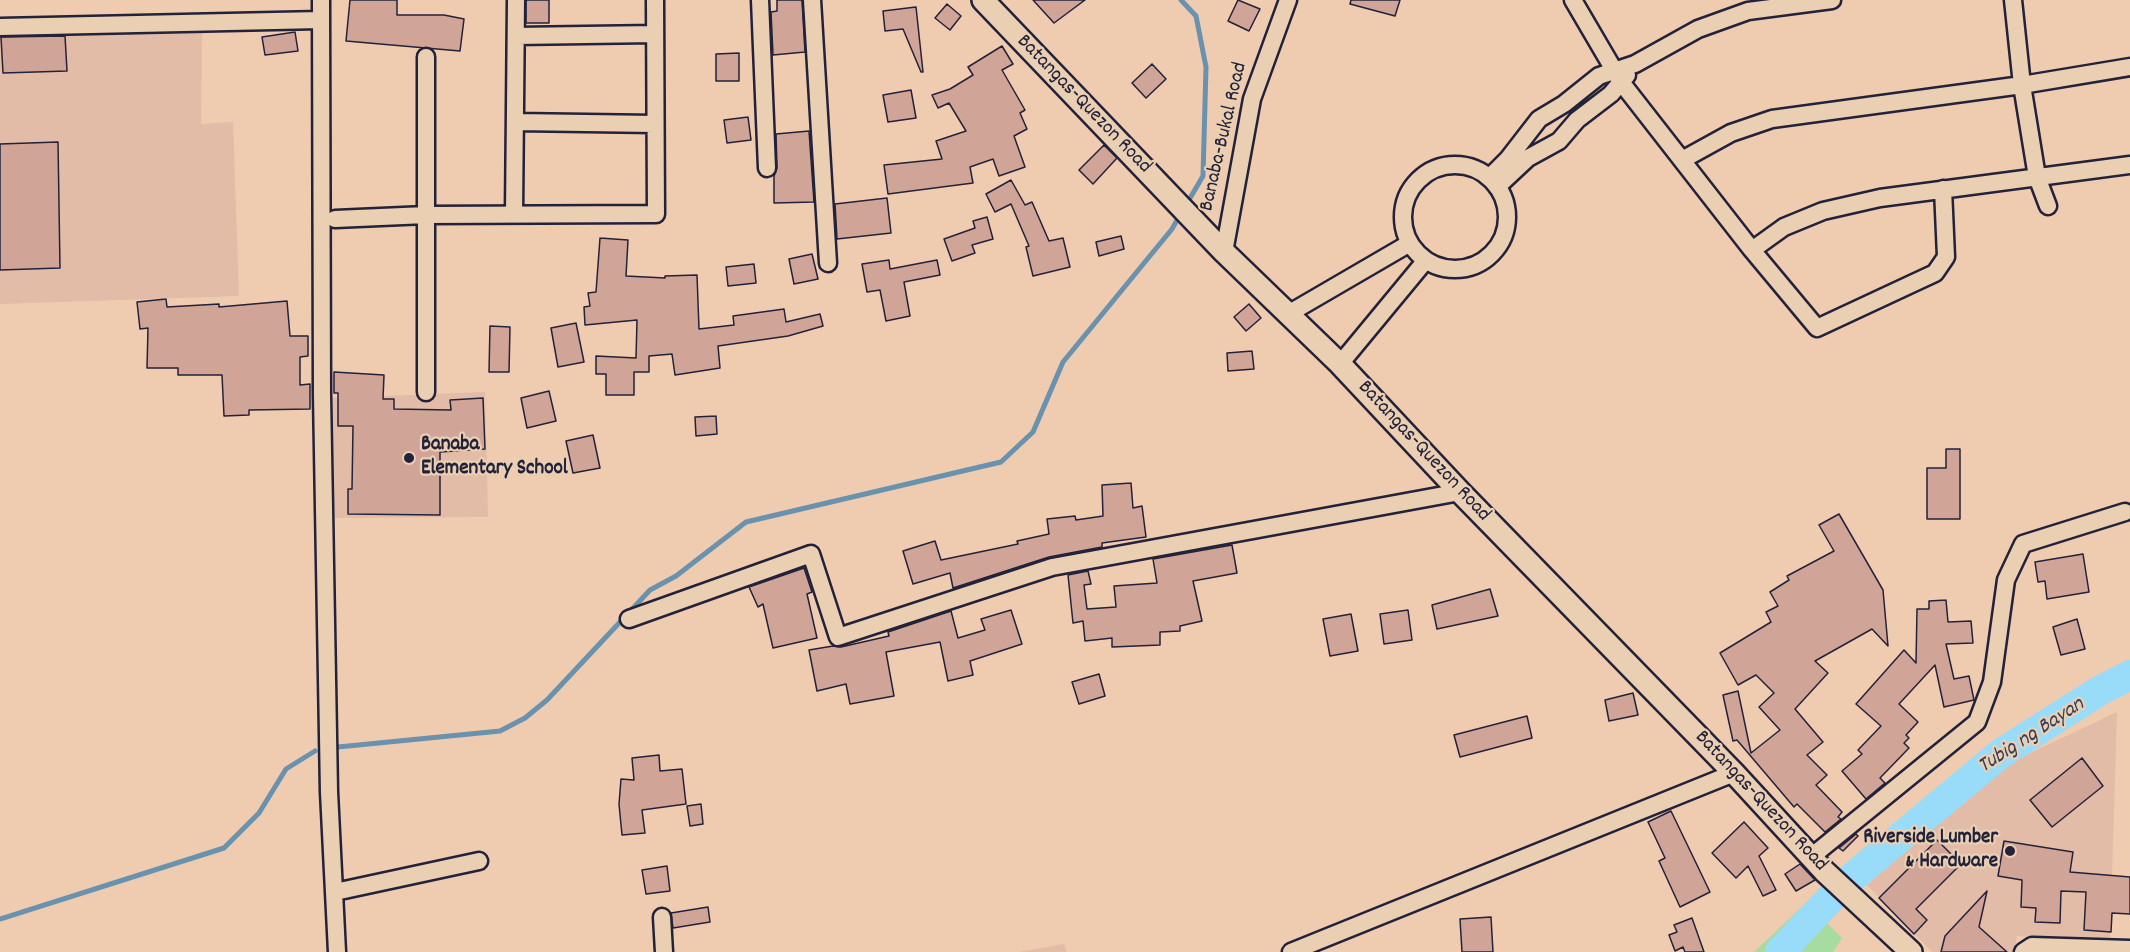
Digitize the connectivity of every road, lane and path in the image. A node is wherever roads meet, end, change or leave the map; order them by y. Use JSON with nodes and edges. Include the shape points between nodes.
{"nodes":[{"id":1,"x":321,"y":0,"type":"edge"},
{"id":2,"x":516,"y":0,"type":"edge"},
{"id":3,"x":655,"y":0,"type":"edge"},
{"id":4,"x":760,"y":0,"type":"edge"},
{"id":5,"x":812,"y":0,"type":"edge"},
{"id":6,"x":983,"y":0,"type":"edge"},
{"id":7,"x":1288,"y":0,"type":"edge"},
{"id":8,"x":1573,"y":0,"type":"edge"},
{"id":9,"x":1832,"y":0,"type":"edge"},
{"id":10,"x":2013,"y":0,"type":"edge"},
{"id":11,"x":1746,"y":5,"type":"edge"},
{"id":12,"x":320,"y":20,"type":"junction"},
{"id":13,"x":0,"y":27,"type":"edge"},
{"id":14,"x":655,"y":34,"type":"junction"},
{"id":15,"x":516,"y":36,"type":"junction"},
{"id":16,"x":426,"y":57,"type":"dead end"},
{"id":17,"x":2130,"y":67,"type":"edge"},
{"id":18,"x":1617,"y":77,"type":"junction"},
{"id":19,"x":2022,"y":86,"type":"junction"},
{"id":20,"x":1564,"y":104,"type":"junction"},
{"id":21,"x":1577,"y":120,"type":"junction"},
{"id":22,"x":516,"y":122,"type":"junction"},
{"id":23,"x":655,"y":124,"type":"junction"},
{"id":24,"x":1682,"y":160,"type":"junction"},
{"id":25,"x":2130,"y":165,"type":"edge"},
{"id":26,"x":766,"y":168,"type":"dead end"},
{"id":27,"x":2037,"y":177,"type":"junction"},
{"id":28,"x":1493,"y":182,"type":"junction"},
{"id":29,"x":1943,"y":189,"type":"junction"},
{"id":30,"x":2048,"y":206,"type":"dead end"},
{"id":31,"x":514,"y":214,"type":"junction"},
{"id":32,"x":426,"y":215,"type":"junction"},
{"id":33,"x":335,"y":219,"type":"dead end"},
{"id":34,"x":1410,"y":243,"type":"junction"},
{"id":35,"x":1752,"y":250,"type":"junction"},
{"id":36,"x":1224,"y":252,"type":"junction"},
{"id":37,"x":1426,"y":260,"type":"junction"},
{"id":38,"x":828,"y":263,"type":"dead end"},
{"id":39,"x":1288,"y":314,"type":"junction"},
{"id":40,"x":1340,"y":364,"type":"junction"},
{"id":41,"x":426,"y":392,"type":"dead end"},
{"id":42,"x":1460,"y":492,"type":"junction"},
{"id":43,"x":2125,"y":512,"type":"dead end"},
{"id":44,"x":629,"y":619,"type":"dead end"},
{"id":45,"x":1734,"y":773,"type":"junction"},
{"id":46,"x":479,"y":861,"type":"dead end"},
{"id":47,"x":1818,"y":864,"type":"junction"},
{"id":48,"x":334,"y":892,"type":"junction"},
{"id":49,"x":662,"y":917,"type":"dead end"},
{"id":50,"x":1876,"y":922,"type":"junction"},
{"id":51,"x":2130,"y":949,"type":"edge"},
{"id":52,"x":338,"y":952,"type":"edge"},
{"id":53,"x":664,"y":952,"type":"edge"},
{"id":54,"x":1291,"y":952,"type":"edge"},
{"id":55,"x":1898,"y":952,"type":"edge"},
{"id":56,"x":1911,"y":952,"type":"edge"},
{"id":57,"x":2022,"y":952,"type":"edge"}],
"edges":[{"from":1,"to":12,"type":"street"},
{"from":2,"to":15,"type":"street"},
{"from":3,"to":14,"type":"street"},
{"from":4,"to":26,"type":"street"},
{"from":5,"to":38,"type":"street"},
{"from":6,"to":36,"type":"main road","name":"Batangas-Quezon Road"},
{"from":7,"to":36,"type":"street","name":"Banaba-Bukal Road","via":[[1252,99]]},
{"from":8,"to":18,"type":"street"},
{"from":9,"to":11,"type":"street"},
{"from":10,"to":19,"type":"street"},
{"from":11,"to":18,"type":"street"},
{"from":12,"to":13,"type":"street"},
{"from":12,"to":48,"type":"street","via":[[322,407]]},
{"from":14,"to":15,"type":"street"},
{"from":14,"to":23,"type":"street"},
{"from":15,"to":22,"type":"street"},
{"from":16,"to":32,"type":"street"},
{"from":17,"to":19,"type":"street"},
{"from":18,"to":20,"type":"street","via":[[1592,80]]},
{"from":18,"to":21,"type":"street","via":[[1611,94]]},
{"from":18,"to":24,"type":"street"},
{"from":19,"to":24,"type":"street","via":[[1772,119],[1731,133]]},
{"from":19,"to":27,"type":"street"},
{"from":20,"to":21,"type":"street"},
{"from":20,"to":28,"type":"street","via":[[1539,119]]},
{"from":21,"to":28,"type":"street","via":[[1552,147]]},
{"from":22,"to":23,"type":"street"},
{"from":22,"to":31,"type":"street"},
{"from":23,"to":31,"type":"street","via":[[656,214]]},
{"from":24,"to":35,"type":"street"},
{"from":25,"to":27,"type":"street"},
{"from":27,"to":29,"type":"street"},
{"from":27,"to":30,"type":"street"},
{"from":28,"to":34,"type":"street","via":[[1466,166],[1436,168],[1423,176],[1406,200],[1405,230]]},
{"from":28,"to":37,"type":"street","via":[[1506,210],[1506,227],[1489,256],[1458,269]]},
{"from":29,"to":35,"type":"street","via":[[1823,211],[1784,227]]},
{"from":29,"to":35,"type":"street","via":[[1946,257],[1935,273],[1817,328]]},
{"from":31,"to":32,"type":"street"},
{"from":32,"to":33,"type":"street"},
{"from":32,"to":41,"type":"street"},
{"from":34,"to":37,"type":"street"},
{"from":34,"to":39,"type":"street"},
{"from":36,"to":39,"type":"main road","name":"Batangas-Quezon Road"},
{"from":37,"to":40,"type":"street"},
{"from":39,"to":40,"type":"main road","name":"Batangas-Quezon Road"},
{"from":40,"to":42,"type":"main road","name":"Batangas-Quezon Road"},
{"from":42,"to":44,"type":"street","via":[[1052,567],[838,637],[811,554]]},
{"from":42,"to":45,"type":"main road","name":"Batangas-Quezon Road"},
{"from":43,"to":47,"type":"street","via":[[2023,544],[2006,579],[1992,682],[1977,722]]},
{"from":45,"to":47,"type":"main road","name":"Batangas-Quezon Road"},
{"from":45,"to":54,"type":"street"},
{"from":46,"to":48,"type":"street"},
{"from":47,"to":50,"type":"main road","name":"Batangas-Quezon Road"},
{"from":48,"to":52,"type":"street"},
{"from":49,"to":53,"type":"street"},
{"from":50,"to":55,"type":"main road"},
{"from":50,"to":56,"type":"main road"},
{"from":51,"to":57,"type":"street","via":[[2032,946]]}]}
